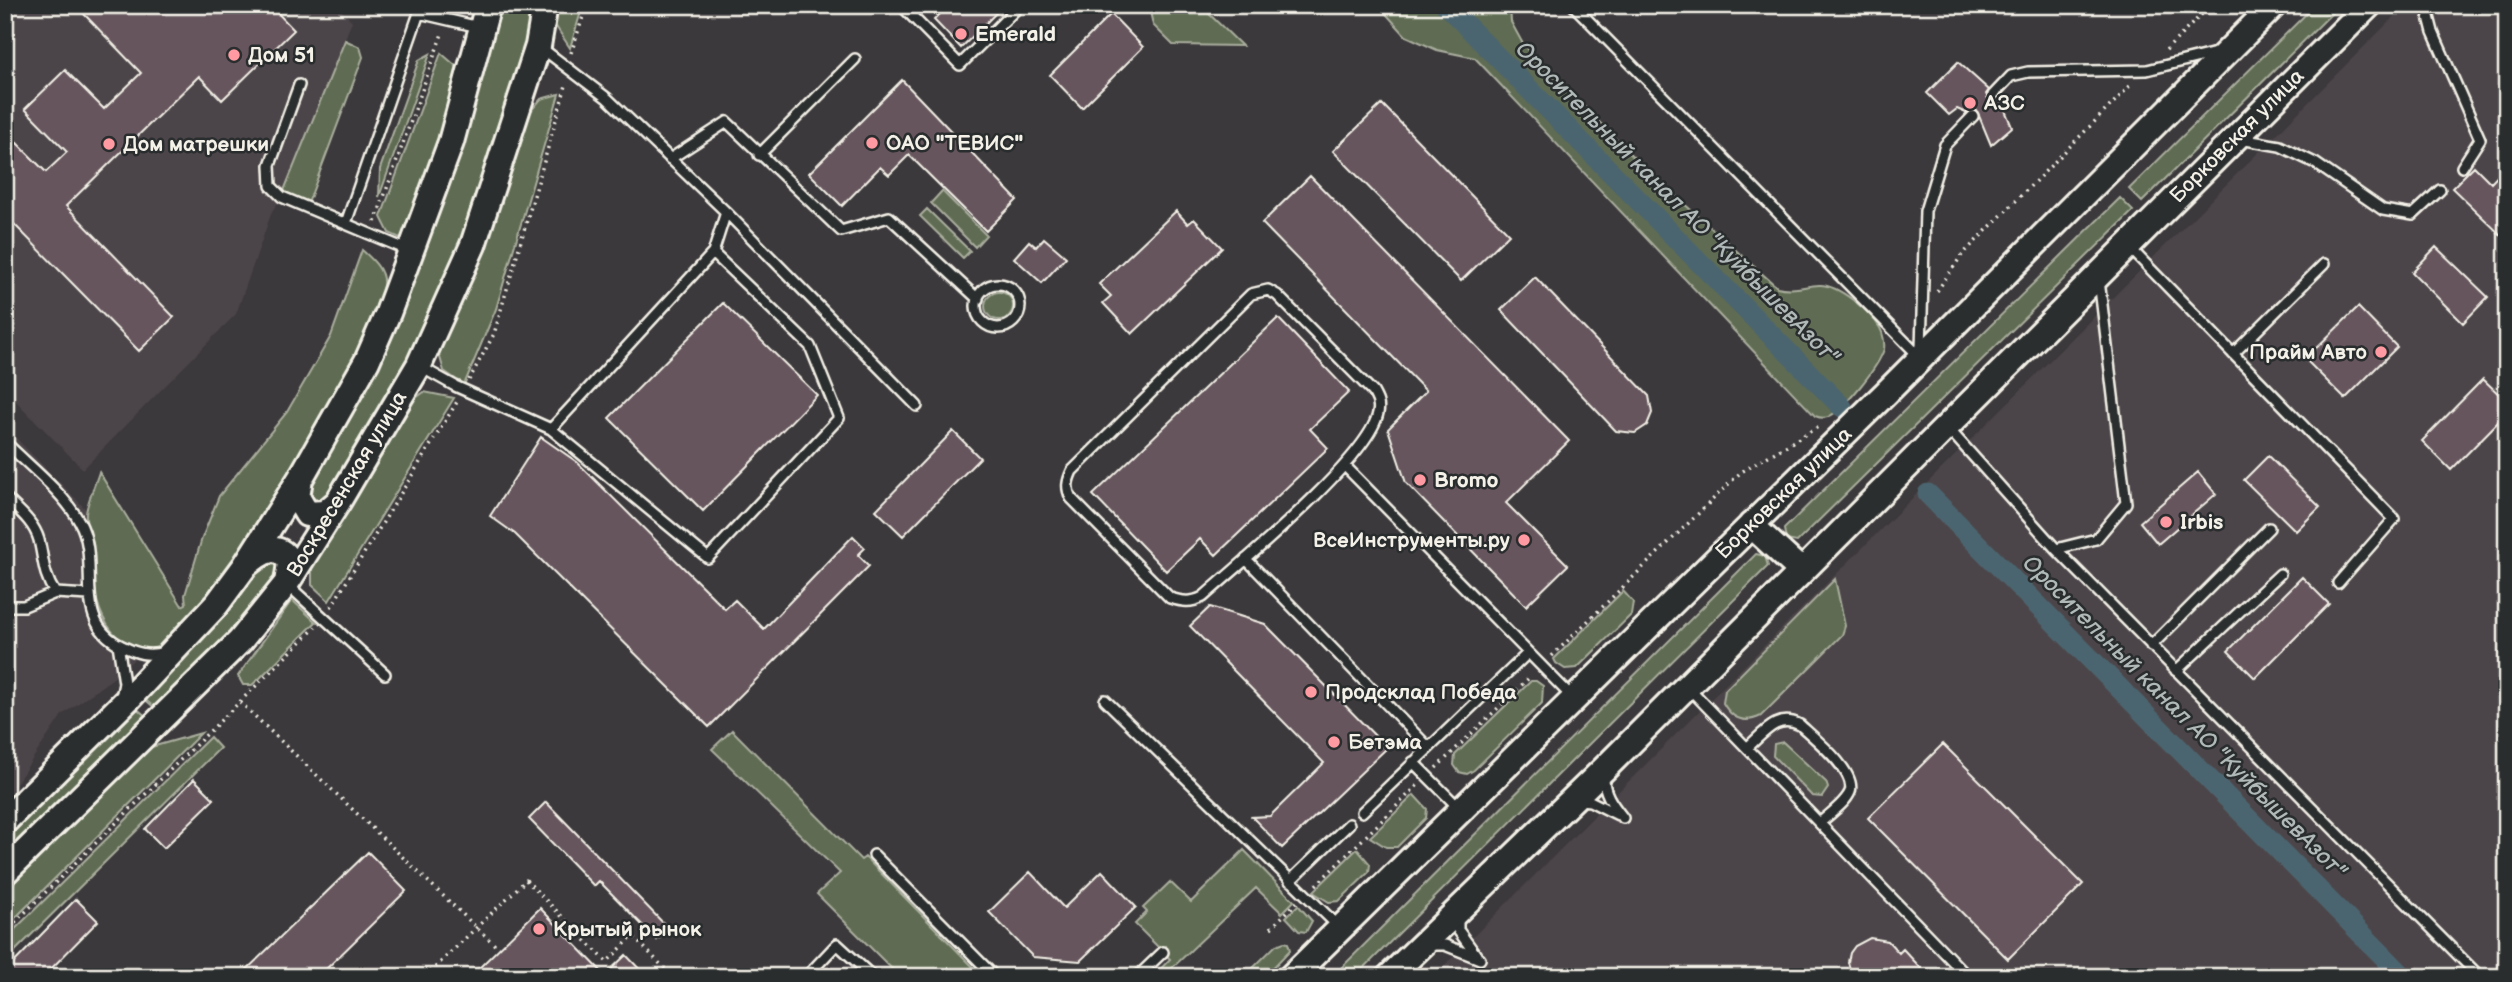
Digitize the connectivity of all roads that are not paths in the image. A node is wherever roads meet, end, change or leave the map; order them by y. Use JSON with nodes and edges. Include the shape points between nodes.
{"nodes":[{"id":1,"x":545,"y":5,"type":"edge"},
{"id":2,"x":901,"y":5,"type":"edge"},
{"id":3,"x":1020,"y":5,"type":"edge"},
{"id":4,"x":2369,"y":5,"type":"edge"},
{"id":5,"x":2426,"y":5,"type":"edge"},
{"id":6,"x":1576,"y":6,"type":"edge"},
{"id":7,"x":2266,"y":8,"type":"edge"},
{"id":8,"x":419,"y":9,"type":"edge"},
{"id":9,"x":486,"y":16,"type":"edge"},
{"id":10,"x":538,"y":46,"type":"junction"},
{"id":11,"x":2229,"y":50,"type":"junction"},
{"id":12,"x":855,"y":59,"type":"dead end"},
{"id":13,"x":299,"y":85,"type":"dead end"},
{"id":14,"x":1993,"y":95,"type":"dead end"},
{"id":15,"x":1973,"y":116,"type":"dead end"},
{"id":16,"x":2235,"y":138,"type":"junction"},
{"id":17,"x":759,"y":155,"type":"junction"},
{"id":18,"x":670,"y":159,"type":"junction"},
{"id":19,"x":2462,"y":167,"type":"dead end"},
{"id":20,"x":2440,"y":190,"type":"dead end"},
{"id":21,"x":726,"y":212,"type":"junction"},
{"id":22,"x":346,"y":223,"type":"junction"},
{"id":23,"x":2127,"y":246,"type":"junction"},
{"id":24,"x":412,"y":252,"type":"junction"},
{"id":25,"x":713,"y":253,"type":"junction"},
{"id":26,"x":2324,"y":264,"type":"dead end"},
{"id":27,"x":2099,"y":275,"type":"junction"},
{"id":28,"x":978,"y":299,"type":"junction"},
{"id":29,"x":2233,"y":354,"type":"junction"},
{"id":30,"x":1921,"y":358,"type":"junction"},
{"id":31,"x":419,"y":365,"type":"junction"},
{"id":32,"x":917,"y":406,"type":"dead end"},
{"id":33,"x":1946,"y":426,"type":"junction"},
{"id":34,"x":551,"y":429,"type":"junction"},
{"id":35,"x":5,"y":442,"type":"edge"},
{"id":36,"x":1345,"y":466,"type":"junction"},
{"id":37,"x":300,"y":479,"type":"junction"},
{"id":38,"x":5,"y":497,"type":"edge"},
{"id":39,"x":338,"y":502,"type":"junction"},
{"id":40,"x":1751,"y":525,"type":"junction"},
{"id":41,"x":2269,"y":528,"type":"dead end"},
{"id":42,"x":2056,"y":549,"type":"junction"},
{"id":43,"x":1246,"y":559,"type":"junction"},
{"id":44,"x":245,"y":566,"type":"junction"},
{"id":45,"x":1801,"y":571,"type":"junction"},
{"id":46,"x":2280,"y":574,"type":"dead end"},
{"id":47,"x":2337,"y":583,"type":"dead end"},
{"id":48,"x":286,"y":584,"type":"junction"},
{"id":49,"x":55,"y":593,"type":"junction"},
{"id":50,"x":89,"y":595,"type":"junction"},
{"id":51,"x":5,"y":606,"type":"edge"},
{"id":52,"x":181,"y":644,"type":"junction"},
{"id":53,"x":118,"y":645,"type":"junction"},
{"id":54,"x":2151,"y":646,"type":"junction"},
{"id":55,"x":1528,"y":653,"type":"junction"},
{"id":56,"x":2176,"y":671,"type":"junction"},
{"id":57,"x":385,"y":674,"type":"dead end"},
{"id":58,"x":1687,"y":686,"type":"junction"},
{"id":59,"x":1573,"y":698,"type":"junction"},
{"id":60,"x":1105,"y":700,"type":"dead end"},
{"id":61,"x":120,"y":707,"type":"junction"},
{"id":62,"x":1429,"y":748,"type":"junction"},
{"id":63,"x":1747,"y":748,"type":"junction"},
{"id":64,"x":1413,"y":762,"type":"junction"},
{"id":65,"x":1604,"y":769,"type":"junction"},
{"id":66,"x":1573,"y":799,"type":"junction"},
{"id":67,"x":1460,"y":810,"type":"junction"},
{"id":68,"x":1362,"y":812,"type":"dead end"},
{"id":69,"x":5,"y":821,"type":"edge"},
{"id":70,"x":1819,"y":823,"type":"junction"},
{"id":71,"x":1349,"y":824,"type":"dead end"},
{"id":72,"x":874,"y":855,"type":"dead end"},
{"id":73,"x":5,"y":873,"type":"edge"},
{"id":74,"x":1290,"y":881,"type":"junction"},
{"id":75,"x":1462,"y":904,"type":"junction"},
{"id":76,"x":1340,"y":928,"type":"junction"},
{"id":77,"x":1415,"y":951,"type":"junction"},
{"id":78,"x":1163,"y":952,"type":"dead end"},
{"id":79,"x":806,"y":977,"type":"edge"},
{"id":80,"x":873,"y":977,"type":"edge"},
{"id":81,"x":995,"y":977,"type":"edge"},
{"id":82,"x":1137,"y":977,"type":"edge"},
{"id":83,"x":1291,"y":977,"type":"edge"},
{"id":84,"x":1389,"y":977,"type":"edge"},
{"id":85,"x":1968,"y":977,"type":"edge"},
{"id":86,"x":2480,"y":977,"type":"edge"}],
"edges":[{"from":1,"to":10,"type":"main road","name":"Воскресенская улица"},
{"from":2,"to":3,"type":"lane","via":[[960,65]]},
{"from":4,"to":16,"type":"main road","name":"Борковская улица"},
{"from":5,"to":19,"type":"lane","via":[[2433,33],[2480,139]]},
{"from":6,"to":30,"type":"lane"},
{"from":7,"to":11,"type":"main road","name":"Борковская улица"},
{"from":8,"to":9,"type":"lane","via":[[446,19]]},
{"from":8,"to":22,"type":"lane"},
{"from":9,"to":24,"type":"main road","name":"Воскресенская улица","via":[[451,142]]},
{"from":10,"to":18,"type":"lane","via":[[569,67]]},
{"from":10,"to":31,"type":"main road","name":"Воскресенская улица","via":[[473,245]]},
{"from":11,"to":14,"type":"lane","via":[[2147,70],[2028,72],[2011,76]]},
{"from":11,"to":30,"type":"main road","name":"Борковская улица"},
{"from":12,"to":17,"type":"lane"},
{"from":13,"to":22,"type":"lane","via":[[270,165],[271,186],[282,197]]},
{"from":15,"to":30,"type":"lane","via":[[1945,145],[1925,211]]},
{"from":16,"to":20,"type":"lane","via":[[2280,146],[2315,163],[2383,210],[2413,215]]},
{"from":16,"to":23,"type":"main road","name":"Борковская улица"},
{"from":17,"to":18,"type":"lane","via":[[727,122]]},
{"from":17,"to":28,"type":"lane","via":[[841,231],[889,217]]},
{"from":18,"to":21,"type":"lane"},
{"from":21,"to":25,"type":"lane"},
{"from":21,"to":32,"type":"lane"},
{"from":22,"to":24,"type":"lane"},
{"from":23,"to":27,"type":"main road","name":"Борковская улица"},
{"from":23,"to":29,"type":"lane"},
{"from":24,"to":37,"type":"main road","name":"Воскресенская улица","via":[[366,361]]},
{"from":25,"to":34,"type":"lane"},
{"from":25,"to":34,"type":"lane","via":[[810,346],[839,418],[708,558]]},
{"from":26,"to":29,"type":"lane"},
{"from":27,"to":33,"type":"main road","name":"Борковская улица"},
{"from":27,"to":42,"type":"lane","via":[[2126,503],[2096,539]]},
{"from":28,"to":28,"type":"lane","via":[[979,317],[990,327],[1010,325],[1018,316],[1020,301],[1007,286],[985,288]]},
{"from":29,"to":47,"type":"lane","via":[[2394,519]]},
{"from":30,"to":40,"type":"main road","name":"Борковская улица"},
{"from":31,"to":34,"type":"lane"},
{"from":31,"to":39,"type":"main road","name":"Воскресенская улица"},
{"from":33,"to":42,"type":"lane"},
{"from":33,"to":45,"type":"main road","name":"Борковская улица"},
{"from":35,"to":50,"type":"lane","via":[[80,522],[88,545]]},
{"from":36,"to":43,"type":"lane"},
{"from":36,"to":43,"type":"lane","via":[[1378,413],[1373,392],[1277,295],[1268,290],[1251,294],[1072,471],[1067,489],[1170,598],[1191,602],[1203,597]]},
{"from":36,"to":55,"type":"lane"},
{"from":37,"to":39,"type":"main road","via":[[297,497],[307,514],[325,513]]},
{"from":37,"to":44,"type":"main road","name":"Воскресенская улица"},
{"from":38,"to":49,"type":"lane","via":[[32,524],[44,577]]},
{"from":39,"to":48,"type":"main road","name":"Воскресенская улица"},
{"from":40,"to":45,"type":"main road"},
{"from":40,"to":59,"type":"main road","name":"Борковская улица"},
{"from":41,"to":54,"type":"lane"},
{"from":42,"to":54,"type":"lane"},
{"from":43,"to":62,"type":"lane"},
{"from":44,"to":48,"type":"main road","via":[[260,552],[279,551],[290,563]]},
{"from":44,"to":52,"type":"main road","name":"Воскресенская улица"},
{"from":45,"to":58,"type":"main road","name":"Борковская улица"},
{"from":46,"to":56,"type":"lane"},
{"from":48,"to":57,"type":"lane"},
{"from":48,"to":73,"type":"main road","name":"Воскресенская улица","via":[[240,641]]},
{"from":49,"to":50,"type":"lane"},
{"from":49,"to":51,"type":"lane","via":[[24,606]]},
{"from":50,"to":53,"type":"lane","via":[[90,611],[102,632]]},
{"from":52,"to":53,"type":"lane","via":[[148,655]]},
{"from":52,"to":61,"type":"main road","name":"Воскресенская улица"},
{"from":53,"to":61,"type":"lane","via":[[124,682]]},
{"from":54,"to":56,"type":"lane"},
{"from":55,"to":59,"type":"lane"},
{"from":55,"to":62,"type":"lane"},
{"from":56,"to":86,"type":"lane"},
{"from":58,"to":63,"type":"lane"},
{"from":58,"to":65,"type":"main road","name":"Борковская улица"},
{"from":59,"to":67,"type":"main road","name":"Борковская улица"},
{"from":60,"to":74,"type":"lane"},
{"from":61,"to":69,"type":"main road","name":"Воскресенская улица"},
{"from":62,"to":64,"type":"lane"},
{"from":63,"to":70,"type":"lane"},
{"from":63,"to":70,"type":"lane","via":[[1774,723],[1790,720],[1800,724],[1849,774],[1847,798]]},
{"from":64,"to":67,"type":"lane"},
{"from":64,"to":68,"type":"lane"},
{"from":65,"to":66,"type":"main road","name":"Борковская улица"},
{"from":65,"to":66,"type":"lane","via":[[1603,785],[1623,818],[1590,801]]},
{"from":66,"to":75,"type":"main road","name":"Борковская улица"},
{"from":67,"to":76,"type":"main road","name":"Борковская улица"},
{"from":70,"to":85,"type":"lane"},
{"from":71,"to":74,"type":"lane"},
{"from":72,"to":81,"type":"lane"},
{"from":74,"to":76,"type":"lane"},
{"from":75,"to":77,"type":"main road","name":"Борковская улица"},
{"from":75,"to":77,"type":"lane","via":[[1458,930],[1480,959],[1445,945],[1432,944]]},
{"from":76,"to":83,"type":"main road","name":"Борковская улица"},
{"from":77,"to":84,"type":"main road","name":"Борковская улица"},
{"from":78,"to":82,"type":"lane"},
{"from":79,"to":80,"type":"lane","via":[[837,944]]}]}
